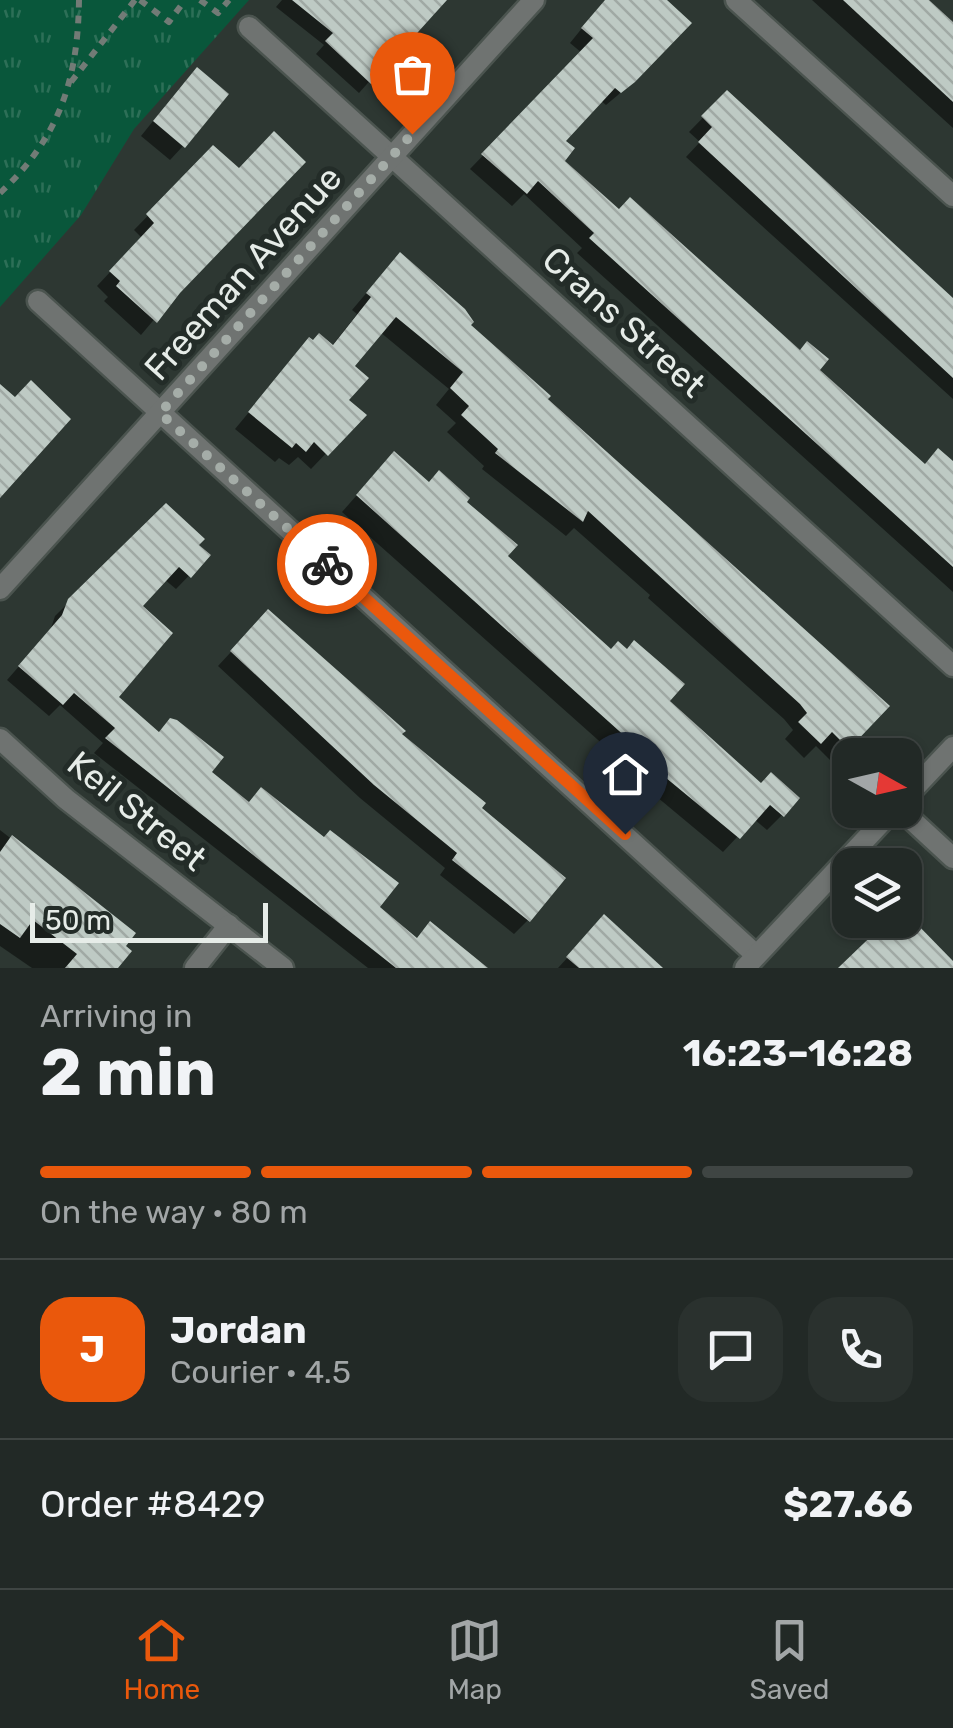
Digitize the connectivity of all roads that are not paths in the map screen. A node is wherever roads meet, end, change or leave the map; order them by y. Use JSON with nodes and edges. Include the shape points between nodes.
{"nodes":[{"id":1,"x":534,"y":0,"type":"edge"},
{"id":2,"x":736,"y":0,"type":"edge"},
{"id":3,"x":250,"y":28,"type":"dead end"},
{"id":4,"x":393,"y":156,"type":"junction"},
{"id":5,"x":953,"y":196,"type":"edge"},
{"id":6,"x":38,"y":302,"type":"dead end"},
{"id":7,"x":160,"y":413,"type":"junction"},
{"id":8,"x":0,"y":588,"type":"edge"},
{"id":9,"x":953,"y":666,"type":"edge"},
{"id":10,"x":0,"y":740,"type":"edge"},
{"id":11,"x":953,"y":747,"type":"edge"},
{"id":12,"x":922,"y":780,"type":"edge"},
{"id":13,"x":880,"y":828,"type":"edge"},
{"id":14,"x":918,"y":828,"type":"edge"},
{"id":15,"x":953,"y":858,"type":"edge"},
{"id":16,"x":229,"y":926,"type":"junction"},
{"id":17,"x":751,"y":961,"type":"edge"},
{"id":18,"x":194,"y":968,"type":"edge"},
{"id":19,"x":283,"y":968,"type":"edge"}],
"edges":[{"from":1,"to":4,"type":"street","name":"Freeman Avenue"},
{"from":2,"to":5,"type":"street"},
{"from":3,"to":4,"type":"street","name":"Crans Street"},
{"from":4,"to":7,"type":"street","name":"Freeman Avenue"},
{"from":4,"to":9,"type":"street","name":"Crans Street"},
{"from":6,"to":7,"type":"street"},
{"from":7,"to":8,"type":"street","name":"Freeman Avenue"},
{"from":7,"to":17,"type":"street"},
{"from":10,"to":16,"type":"street","name":"Keil Street"},
{"from":11,"to":12,"type":"street"},
{"from":13,"to":17,"type":"street"},
{"from":14,"to":15,"type":"street"},
{"from":16,"to":18,"type":"street"},
{"from":16,"to":19,"type":"street","name":"Keil Street"}]}
